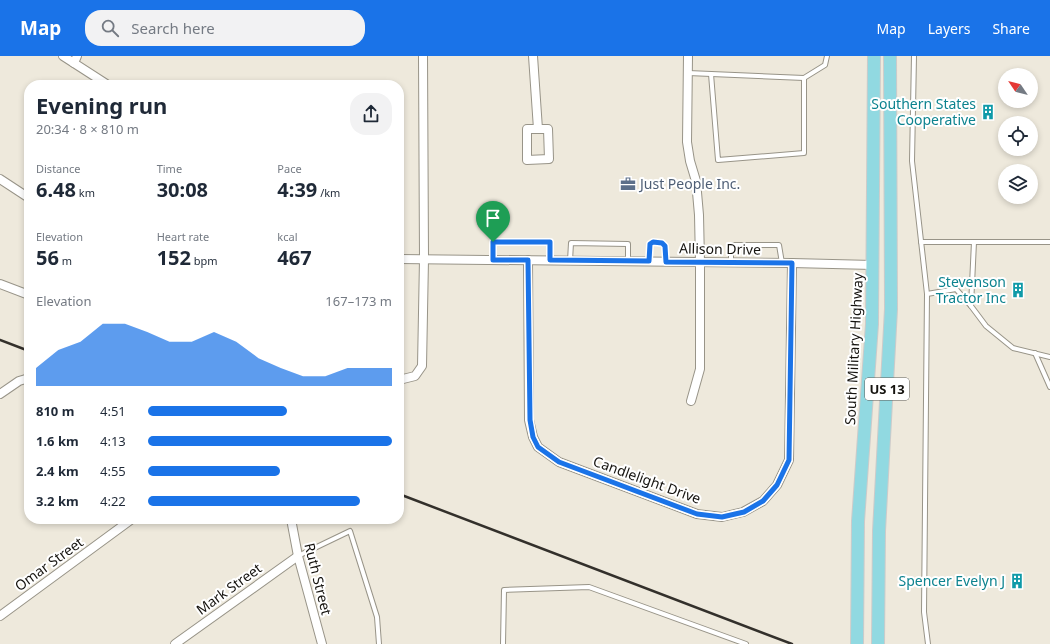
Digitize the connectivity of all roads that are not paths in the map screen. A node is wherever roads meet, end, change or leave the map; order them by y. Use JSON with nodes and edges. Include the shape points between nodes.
{"nodes":[{"id":1,"x":63,"y":56,"type":"edge"},
{"id":2,"x":423,"y":56,"type":"edge"},
{"id":3,"x":533,"y":56,"type":"edge"},
{"id":4,"x":688,"y":56,"type":"edge"},
{"id":5,"x":826,"y":56,"type":"edge"},
{"id":6,"x":874,"y":56,"type":"edge"},
{"id":7,"x":890,"y":56,"type":"edge"},
{"id":8,"x":914,"y":56,"type":"edge"},
{"id":9,"x":76,"y":60,"type":"edge"},
{"id":10,"x":688,"y":73,"type":"junction"},
{"id":11,"x":711,"y":74,"type":"junction"},
{"id":12,"x":804,"y":78,"type":"junction"},
{"id":13,"x":102,"y":80,"type":"edge"},
{"id":14,"x":938,"y":119,"type":"dead end"},
{"id":15,"x":913,"y":121,"type":"junction"},
{"id":16,"x":538,"y":129,"type":"junction"},
{"id":17,"x":0,"y":179,"type":"edge"},
{"id":18,"x":24,"y":195,"type":"edge"},
{"id":19,"x":921,"y":242,"type":"junction"},
{"id":20,"x":974,"y":242,"type":"junction"},
{"id":21,"x":1050,"y":242,"type":"edge"},
{"id":22,"x":404,"y":259,"type":"edge"},
{"id":23,"x":424,"y":259,"type":"junction"},
{"id":24,"x":493,"y":260,"type":"junction"},
{"id":25,"x":528,"y":260,"type":"junction"},
{"id":26,"x":550,"y":260,"type":"junction"},
{"id":27,"x":570,"y":261,"type":"junction"},
{"id":28,"x":628,"y":261,"type":"junction"},
{"id":29,"x":649,"y":261,"type":"junction"},
{"id":30,"x":666,"y":262,"type":"junction"},
{"id":31,"x":700,"y":262,"type":"junction"},
{"id":32,"x":731,"y":262,"type":"junction"},
{"id":33,"x":782,"y":263,"type":"junction"},
{"id":34,"x":792,"y":263,"type":"junction"},
{"id":35,"x":873,"y":265,"type":"junction"},
{"id":36,"x":0,"y":284,"type":"edge"},
{"id":37,"x":24,"y":293,"type":"edge"},
{"id":38,"x":927,"y":294,"type":"junction"},
{"id":39,"x":971,"y":306,"type":"junction"},
{"id":40,"x":1035,"y":353,"type":"junction"},
{"id":41,"x":1050,"y":357,"type":"edge"},
{"id":42,"x":404,"y":379,"type":"edge"},
{"id":43,"x":24,"y":380,"type":"edge"},
{"id":44,"x":1050,"y":387,"type":"edge"},
{"id":45,"x":0,"y":394,"type":"edge"},
{"id":46,"x":692,"y":401,"type":"dead end"},
{"id":47,"x":125,"y":524,"type":"edge"},
{"id":48,"x":292,"y":524,"type":"edge"},
{"id":49,"x":298,"y":556,"type":"junction"},
{"id":50,"x":0,"y":616,"type":"edge"},
{"id":51,"x":857,"y":643,"type":"edge"},
{"id":52,"x":175,"y":644,"type":"edge"},
{"id":53,"x":322,"y":644,"type":"edge"},
{"id":54,"x":379,"y":644,"type":"edge"},
{"id":55,"x":503,"y":644,"type":"edge"},
{"id":56,"x":746,"y":644,"type":"edge"},
{"id":57,"x":878,"y":644,"type":"edge"},
{"id":58,"x":928,"y":644,"type":"edge"}],
"edges":[{"from":1,"to":9,"type":"street"},
{"from":2,"to":23,"type":"street"},
{"from":3,"to":16,"type":"street"},
{"from":4,"to":10,"type":"street"},
{"from":5,"to":12,"type":"lane","via":[[825,65]]},
{"from":6,"to":35,"type":"main road","name":"South Military Highway","number":"US 13"},
{"from":7,"to":57,"type":"main road","number":"US 13","via":[[891,309],[879,531]]},
{"from":8,"to":15,"type":"lane"},
{"from":9,"to":13,"type":"street"},
{"from":10,"to":11,"type":"lane"},
{"from":10,"to":31,"type":"street","via":[[687,142],[696,180],[700,215]]},
{"from":11,"to":12,"type":"lane"},
{"from":11,"to":12,"type":"lane","via":[[718,160],[804,153]]},
{"from":14,"to":15,"type":"lane"},
{"from":15,"to":19,"type":"lane","via":[[912,161]]},
{"from":16,"to":16,"type":"street","via":[[548,128],[549,159],[528,160],[527,129]]},
{"from":17,"to":18,"type":"street"},
{"from":19,"to":20,"type":"lane"},
{"from":19,"to":38,"type":"lane"},
{"from":20,"to":21,"type":"lane"},
{"from":20,"to":39,"type":"lane"},
{"from":22,"to":23,"type":"street","name":"Allison Drive"},
{"from":23,"to":24,"type":"street","name":"Allison Drive"},
{"from":23,"to":42,"type":"street","via":[[422,366],[415,376]]},
{"from":24,"to":25,"type":"street","name":"Allison Drive"},
{"from":24,"to":26,"type":"lane","via":[[493,242],[550,242]]},
{"from":25,"to":26,"type":"street","name":"Allison Drive"},
{"from":25,"to":34,"type":"street","name":"Candlelight Drive","via":[[530,420],[538,447],[559,462],[697,514],[722,517],[744,512],[763,501],[777,485],[789,460]]},
{"from":26,"to":27,"type":"street","name":"Allison Drive"},
{"from":27,"to":28,"type":"street","name":"Allison Drive"},
{"from":27,"to":28,"type":"lane","via":[[571,243],[628,244]]},
{"from":28,"to":29,"type":"street","name":"Allison Drive"},
{"from":29,"to":30,"type":"street","name":"Allison Drive"},
{"from":29,"to":30,"type":"lane","via":[[650,244],[653,242],[665,246]]},
{"from":30,"to":31,"type":"street","name":"Allison Drive"},
{"from":31,"to":32,"type":"street","name":"Allison Drive"},
{"from":31,"to":46,"type":"street","via":[[700,369]]},
{"from":32,"to":33,"type":"street","name":"Allison Drive"},
{"from":32,"to":33,"type":"lane","via":[[731,245],[738,245],[779,246]]},
{"from":33,"to":34,"type":"street","name":"Allison Drive"},
{"from":34,"to":35,"type":"street","name":"Allison Drive"},
{"from":35,"to":51,"type":"main road","name":"South Military Highway","number":"US 13","via":[[872,324],[858,521]]},
{"from":36,"to":37,"type":"street"},
{"from":38,"to":39,"type":"lane","via":[[956,289]]},
{"from":38,"to":58,"type":"lane","via":[[924,612]]},
{"from":39,"to":40,"type":"lane","via":[[986,326],[1013,348]]},
{"from":40,"to":41,"type":"lane"},
{"from":40,"to":44,"type":"lane"},
{"from":43,"to":45,"type":"street"},
{"from":47,"to":50,"type":"street","name":"Omar Street"},
{"from":48,"to":49,"type":"street","name":"Ruth Street"},
{"from":49,"to":52,"type":"street","name":"Mark Street"},
{"from":49,"to":53,"type":"street","name":"Ruth Street"},
{"from":49,"to":54,"type":"lane","via":[[350,531],[377,617]]},
{"from":55,"to":56,"type":"lane","via":[[504,590],[589,587]]}]}
